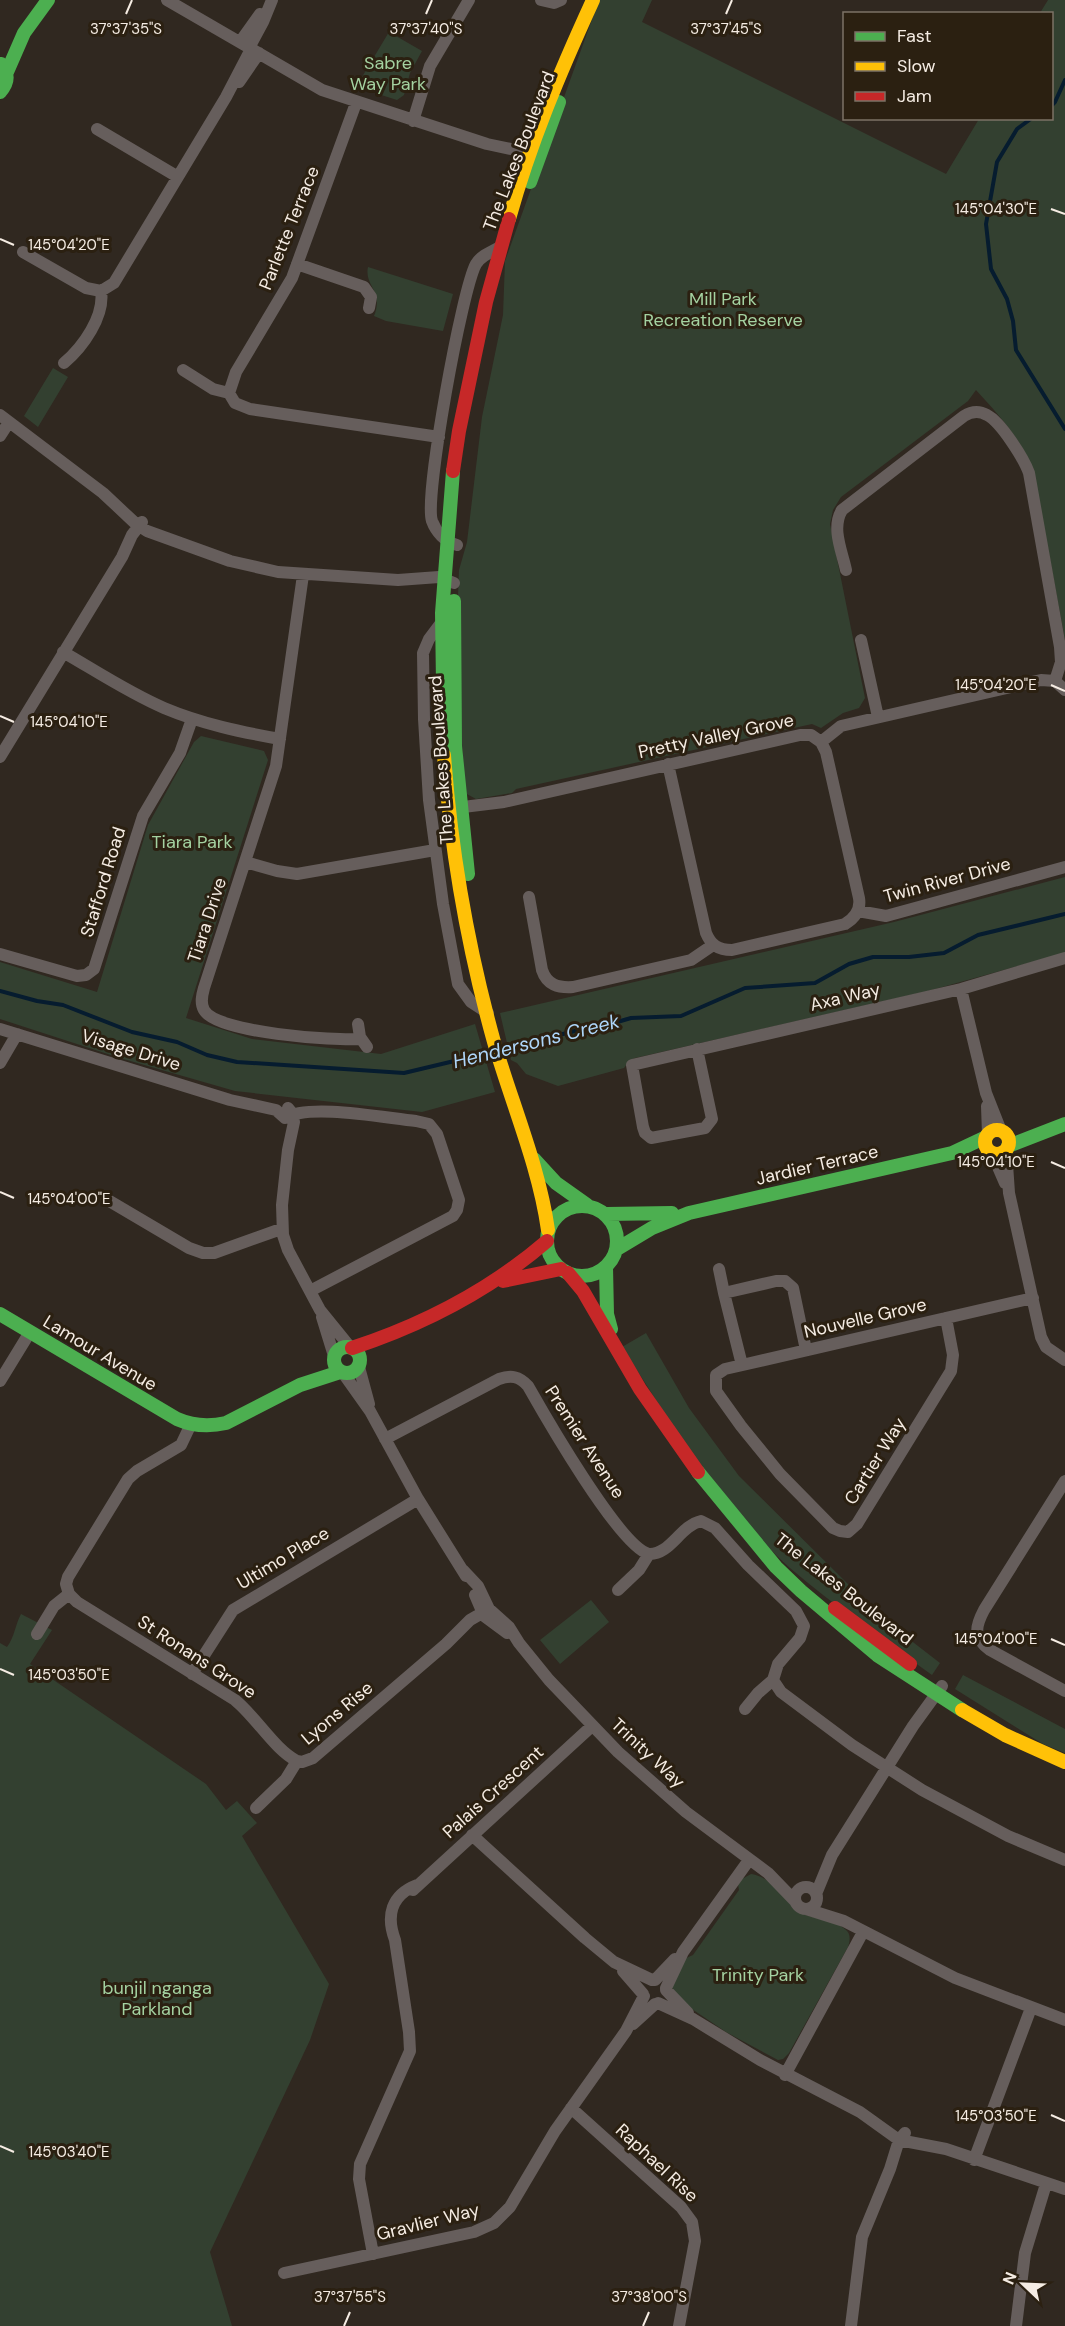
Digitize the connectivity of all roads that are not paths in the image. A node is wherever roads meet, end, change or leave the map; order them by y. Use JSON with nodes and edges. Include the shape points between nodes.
{"nodes":[{"id":1,"x":48,"y":0,"type":"edge"},
{"id":2,"x":167,"y":0,"type":"edge"},
{"id":3,"x":272,"y":0,"type":"edge"},
{"id":4,"x":469,"y":0,"type":"edge"},
{"id":5,"x":541,"y":0,"type":"edge"},
{"id":6,"x":561,"y":0,"type":"edge"},
{"id":7,"x":593,"y":0,"type":"edge"},
{"id":8,"x":24,"y":33,"type":"junction"},
{"id":9,"x":250,"y":48,"type":"junction"},
{"id":10,"x":0,"y":54,"type":"edge"},
{"id":11,"x":3,"y":68,"type":"edge"},
{"id":12,"x":0,"y":92,"type":"edge"},
{"id":13,"x":356,"y":103,"type":"junction"},
{"id":14,"x":413,"y":121,"type":"junction"},
{"id":15,"x":97,"y":129,"type":"dead end"},
{"id":16,"x":531,"y":158,"type":"junction"},
{"id":17,"x":178,"y":177,"type":"junction"},
{"id":18,"x":502,"y":246,"type":"junction"},
{"id":19,"x":23,"y":252,"type":"dead end"},
{"id":20,"x":297,"y":264,"type":"junction"},
{"id":21,"x":101,"y":291,"type":"junction"},
{"id":22,"x":369,"y":308,"type":"dead end"},
{"id":23,"x":64,"y":363,"type":"dead end"},
{"id":24,"x":183,"y":370,"type":"dead end"},
{"id":25,"x":229,"y":393,"type":"junction"},
{"id":26,"x":4,"y":419,"type":"edge"},
{"id":27,"x":0,"y":436,"type":"edge"},
{"id":28,"x":439,"y":437,"type":"junction"},
{"id":29,"x":142,"y":525,"type":"junction"},
{"id":30,"x":451,"y":543,"type":"junction"},
{"id":31,"x":846,"y":570,"type":"dead end"},
{"id":32,"x":303,"y":575,"type":"junction"},
{"id":33,"x":447,"y":582,"type":"junction"},
{"id":34,"x":441,"y":623,"type":"junction"},
{"id":35,"x":861,"y":640,"type":"dead end"},
{"id":36,"x":63,"y":652,"type":"junction"},
{"id":37,"x":1055,"y":681,"type":"junction"},
{"id":38,"x":1065,"y":690,"type":"edge"},
{"id":39,"x":878,"y":717,"type":"junction"},
{"id":40,"x":192,"y":719,"type":"junction"},
{"id":41,"x":280,"y":739,"type":"junction"},
{"id":42,"x":821,"y":742,"type":"junction"},
{"id":43,"x":0,"y":757,"type":"edge"},
{"id":44,"x":668,"y":764,"type":"junction"},
{"id":45,"x":454,"y":808,"type":"junction"},
{"id":46,"x":435,"y":850,"type":"junction"},
{"id":47,"x":245,"y":862,"type":"junction"},
{"id":48,"x":1065,"y":867,"type":"edge"},
{"id":49,"x":529,"y":897,"type":"dead end"},
{"id":50,"x":858,"y":911,"type":"junction"},
{"id":51,"x":713,"y":945,"type":"junction"},
{"id":52,"x":0,"y":954,"type":"edge"},
{"id":53,"x":1065,"y":958,"type":"edge"},
{"id":54,"x":962,"y":989,"type":"junction"},
{"id":55,"x":488,"y":1013,"type":"junction"},
{"id":56,"x":358,"y":1024,"type":"dead end"},
{"id":57,"x":0,"y":1029,"type":"edge"},
{"id":58,"x":17,"y":1034,"type":"junction"},
{"id":59,"x":697,"y":1049,"type":"junction"},
{"id":60,"x":0,"y":1063,"type":"edge"},
{"id":61,"x":289,"y":1116,"type":"junction"},
{"id":62,"x":1065,"y":1124,"type":"edge"},
{"id":63,"x":997,"y":1142,"type":"junction"},
{"id":64,"x":530,"y":1154,"type":"junction"},
{"id":65,"x":106,"y":1199,"type":"dead end"},
{"id":66,"x":587,"y":1205,"type":"junction"},
{"id":67,"x":689,"y":1213,"type":"junction"},
{"id":68,"x":607,"y":1214,"type":"junction"},
{"id":69,"x":282,"y":1229,"type":"junction"},
{"id":70,"x":548,"y":1235,"type":"junction"},
{"id":71,"x":617,"y":1249,"type":"junction"},
{"id":72,"x":606,"y":1267,"type":"junction"},
{"id":73,"x":719,"y":1269,"type":"dead end"},
{"id":74,"x":564,"y":1271,"type":"junction"},
{"id":75,"x":495,"y":1283,"type":"junction"},
{"id":76,"x":310,"y":1291,"type":"junction"},
{"id":77,"x":724,"y":1293,"type":"junction"},
{"id":78,"x":1033,"y":1299,"type":"junction"},
{"id":79,"x":320,"y":1310,"type":"junction"},
{"id":80,"x":0,"y":1314,"type":"edge"},
{"id":81,"x":946,"y":1318,"type":"junction"},
{"id":82,"x":30,"y":1332,"type":"junction"},
{"id":83,"x":393,"y":1336,"type":"junction"},
{"id":84,"x":615,"y":1346,"type":"junction"},
{"id":85,"x":351,"y":1348,"type":"junction"},
{"id":86,"x":806,"y":1350,"type":"junction"},
{"id":87,"x":334,"y":1357,"type":"junction"},
{"id":88,"x":1065,"y":1360,"type":"edge"},
{"id":89,"x":359,"y":1365,"type":"junction"},
{"id":90,"x":742,"y":1365,"type":"junction"},
{"id":91,"x":341,"y":1373,"type":"junction"},
{"id":92,"x":0,"y":1381,"type":"edge"},
{"id":93,"x":715,"y":1384,"type":"joint"},
{"id":94,"x":300,"y":1385,"type":"junction"},
{"id":95,"x":370,"y":1411,"type":"junction"},
{"id":96,"x":187,"y":1423,"type":"junction"},
{"id":97,"x":385,"y":1439,"type":"junction"},
{"id":98,"x":1065,"y":1481,"type":"edge"},
{"id":99,"x":418,"y":1499,"type":"junction"},
{"id":100,"x":649,"y":1554,"type":"junction"},
{"id":101,"x":618,"y":1590,"type":"dead end"},
{"id":102,"x":69,"y":1594,"type":"junction"},
{"id":103,"x":485,"y":1612,"type":"junction"},
{"id":104,"x":37,"y":1634,"type":"dead end"},
{"id":105,"x":192,"y":1674,"type":"junction"},
{"id":106,"x":773,"y":1680,"type":"junction"},
{"id":107,"x":935,"y":1688,"type":"junction"},
{"id":108,"x":1065,"y":1691,"type":"edge"},
{"id":109,"x":745,"y":1709,"type":"dead end"},
{"id":110,"x":592,"y":1726,"type":"junction"},
{"id":111,"x":1065,"y":1760,"type":"edge"},
{"id":112,"x":297,"y":1761,"type":"junction"},
{"id":113,"x":886,"y":1768,"type":"junction"},
{"id":114,"x":256,"y":1808,"type":"dead end"},
{"id":115,"x":471,"y":1835,"type":"junction"},
{"id":116,"x":832,"y":1855,"type":"junction"},
{"id":117,"x":749,"y":1860,"type":"junction"},
{"id":118,"x":1065,"y":1860,"type":"edge"},
{"id":119,"x":768,"y":1873,"type":"junction"},
{"id":120,"x":803,"y":1887,"type":"junction"},
{"id":121,"x":816,"y":1895,"type":"junction"},
{"id":122,"x":795,"y":1901,"type":"junction"},
{"id":123,"x":807,"y":1909,"type":"junction"},
{"id":124,"x":844,"y":1921,"type":"junction"},
{"id":125,"x":863,"y":1932,"type":"junction"},
{"id":126,"x":683,"y":1952,"type":"junction"},
{"id":127,"x":614,"y":1962,"type":"junction"},
{"id":128,"x":653,"y":1980,"type":"junction"},
{"id":129,"x":666,"y":1989,"type":"junction"},
{"id":130,"x":643,"y":1995,"type":"junction"},
{"id":131,"x":656,"y":2004,"type":"junction"},
{"id":132,"x":1030,"y":2008,"type":"junction"},
{"id":133,"x":693,"y":2019,"type":"junction"},
{"id":134,"x":1065,"y":2020,"type":"edge"},
{"id":135,"x":626,"y":2031,"type":"junction"},
{"id":136,"x":785,"y":2075,"type":"junction"},
{"id":137,"x":571,"y":2108,"type":"junction"},
{"id":138,"x":903,"y":2139,"type":"junction"},
{"id":139,"x":974,"y":2160,"type":"junction"},
{"id":140,"x":1046,"y":2184,"type":"junction"},
{"id":141,"x":1065,"y":2189,"type":"edge"},
{"id":142,"x":374,"y":2254,"type":"junction"},
{"id":143,"x":284,"y":2273,"type":"dead end"},
{"id":144,"x":680,"y":2326,"type":"edge"},
{"id":145,"x":851,"y":2326,"type":"edge"},
{"id":146,"x":1016,"y":2326,"type":"edge"}],
"edges":[{"from":1,"to":8,"type":"street"},
{"from":2,"to":9,"type":"street"},
{"from":3,"to":9,"type":"street"},
{"from":4,"to":14,"type":"street","via":[[430,66]]},
{"from":5,"to":6,"type":"street"},
{"from":7,"to":16,"type":"street","name":"The Lakes Boulevard","via":[[555,83]]},
{"from":8,"to":10,"type":"street"},
{"from":8,"to":11,"type":"street"},
{"from":9,"to":13,"type":"street","via":[[322,90]]},
{"from":9,"to":17,"type":"street"},
{"from":11,"to":12,"type":"street","via":[[7,82]]},
{"from":13,"to":14,"type":"street"},
{"from":13,"to":20,"type":"street","name":"Parlette Terrace"},
{"from":14,"to":16,"type":"street","via":[[487,144],[505,154]]},
{"from":15,"to":17,"type":"street"},
{"from":16,"to":18,"type":"street","name":"The Lakes Boulevard","via":[[513,199]]},
{"from":17,"to":21,"type":"street","via":[[114,283]]},
{"from":18,"to":28,"type":"street","name":"The Lakes Boulevard","via":[[478,261],[472,272]]},
{"from":18,"to":30,"type":"street","name":"The Lakes Boulevard","via":[[467,393]]},
{"from":19,"to":21,"type":"street","via":[[86,288]]},
{"from":20,"to":22,"type":"street","via":[[364,288],[370,297]]},
{"from":20,"to":25,"type":"street","name":"Parlette Terrace","via":[[287,288],[236,372]]},
{"from":21,"to":23,"type":"street","via":[[99,314],[79,348]]},
{"from":24,"to":25,"type":"street","via":[[213,389]]},
{"from":25,"to":28,"type":"street","via":[[235,403],[250,409]]},
{"from":26,"to":27,"type":"street"},
{"from":26,"to":29,"type":"street"},
{"from":28,"to":30,"type":"street","name":"The Lakes Boulevard","via":[[430,514],[436,529]]},
{"from":29,"to":32,"type":"street","via":[[246,565]]},
{"from":29,"to":36,"type":"street"},
{"from":30,"to":33,"type":"street","name":"The Lakes Boulevard"},
{"from":31,"to":37,"type":"street","via":[[837,531],[842,510],[964,416],[974,412],[988,415],[1018,451],[1029,473],[1060,647],[1061,662]]},
{"from":32,"to":33,"type":"street","via":[[398,580],[436,587]]},
{"from":32,"to":41,"type":"street","name":"Tiara Drive"},
{"from":33,"to":34,"type":"street","name":"The Lakes Boulevard"},
{"from":33,"to":45,"type":"street","name":"The Lakes Boulevard"},
{"from":34,"to":45,"type":"street","name":"The Lakes Boulevard","via":[[443,729]]},
{"from":34,"to":46,"type":"street","name":"The Lakes Boulevard","via":[[425,646],[422,665]]},
{"from":35,"to":39,"type":"street"},
{"from":36,"to":40,"type":"street","via":[[149,701]]},
{"from":36,"to":43,"type":"street"},
{"from":37,"to":38,"type":"street"},
{"from":37,"to":39,"type":"street","via":[[1041,680]]},
{"from":39,"to":42,"type":"street","via":[[841,726]]},
{"from":40,"to":41,"type":"street"},
{"from":40,"to":52,"type":"street","name":"Stafford Road","via":[[180,753],[143,816],[94,969],[77,976]]},
{"from":41,"to":47,"type":"street","name":"Tiara Drive","via":[[274,775]]},
{"from":42,"to":44,"type":"street","name":"Pretty Valley Grove","via":[[811,735],[800,735]]},
{"from":42,"to":50,"type":"street","via":[[859,898]]},
{"from":44,"to":45,"type":"street","name":"Pretty Valley Grove","via":[[504,802]]},
{"from":44,"to":51,"type":"street","via":[[706,933]]},
{"from":45,"to":55,"type":"street","name":"The Lakes Boulevard","via":[[478,972]]},
{"from":46,"to":47,"type":"street","via":[[297,874]]},
{"from":46,"to":55,"type":"street","name":"The Lakes Boulevard","via":[[458,984],[471,1002]]},
{"from":47,"to":56,"type":"street","name":"Tiara Drive","via":[[204,988],[204,1010],[214,1019],[249,1029],[364,1043]]},
{"from":48,"to":50,"type":"street","name":"Twin River Drive","via":[[886,916]]},
{"from":49,"to":51,"type":"street","via":[[542,970],[558,987],[691,960]]},
{"from":50,"to":51,"type":"street","via":[[844,924],[732,950]]},
{"from":53,"to":54,"type":"street","name":"Axa Way"},
{"from":54,"to":59,"type":"street","name":"Axa Way"},
{"from":54,"to":63,"type":"street"},
{"from":55,"to":64,"type":"street","name":"The Lakes Boulevard"},
{"from":57,"to":58,"type":"street","name":"Visage Drive"},
{"from":58,"to":60,"type":"street"},
{"from":58,"to":61,"type":"street","name":"Visage Drive"},
{"from":59,"to":59,"type":"street","name":"Axa Way","via":[[632,1065],[648,1136],[705,1128],[712,1119]]},
{"from":61,"to":69,"type":"street"},
{"from":61,"to":76,"type":"street","name":"Visage Drive","via":[[312,1110],[429,1124],[437,1134],[457,1193],[457,1210],[448,1218]]},
{"from":62,"to":63,"type":"street","name":"Jardier Terrace"},
{"from":63,"to":67,"type":"street","name":"Jardier Terrace"},
{"from":63,"to":78,"type":"street"},
{"from":64,"to":66,"type":"street","name":"The Lakes Boulevard","via":[[555,1183]]},
{"from":64,"to":70,"type":"street","name":"The Lakes Boulevard","via":[[544,1200]]},
{"from":65,"to":69,"type":"street","via":[[203,1253],[214,1253]]},
{"from":66,"to":68,"type":"street"},
{"from":66,"to":70,"type":"street","via":[[559,1213]]},
{"from":67,"to":68,"type":"street","name":"Jardier Terrace"},
{"from":67,"to":71,"type":"street","name":"Jardier Terrace","via":[[656,1224]]},
{"from":68,"to":71,"type":"street","via":[[616,1230]]},
{"from":69,"to":76,"type":"street","via":[[288,1250]]},
{"from":70,"to":74,"type":"street","via":[[553,1261]]},
{"from":70,"to":75,"type":"street"},
{"from":71,"to":72,"type":"street"},
{"from":72,"to":74,"type":"street","via":[[588,1276]]},
{"from":72,"to":84,"type":"street","name":"The Lakes Boulevard","via":[[607,1314]]},
{"from":73,"to":77,"type":"street"},
{"from":74,"to":75,"type":"street","via":[[537,1272]]},
{"from":74,"to":84,"type":"street","name":"The Lakes Boulevard","via":[[583,1291]]},
{"from":75,"to":83,"type":"street"},
{"from":76,"to":79,"type":"street"},
{"from":77,"to":86,"type":"street","via":[[776,1281],[788,1282]]},
{"from":77,"to":90,"type":"street"},
{"from":78,"to":81,"type":"street","name":"Nouvelle Grove"},
{"from":78,"to":88,"type":"street","via":[[1043,1342]]},
{"from":79,"to":85,"type":"street"},
{"from":79,"to":87,"type":"street"},
{"from":80,"to":82,"type":"street","name":"Lamour Avenue"},
{"from":81,"to":86,"type":"street","name":"Nouvelle Grove"},
{"from":81,"to":93,"type":"street","name":"Cartier Way","via":[[953,1355],[951,1371],[857,1524],[848,1532],[829,1525],[787,1481],[741,1426]]},
{"from":82,"to":92,"type":"street"},
{"from":82,"to":96,"type":"street","name":"Lamour Avenue"},
{"from":83,"to":85,"type":"street"},
{"from":83,"to":89,"type":"street"},
{"from":84,"to":107,"type":"street","name":"The Lakes Boulevard","via":[[687,1459],[754,1540]]},
{"from":85,"to":87,"type":"street","via":[[338,1350]]},
{"from":85,"to":89,"type":"street","via":[[359,1354]]},
{"from":86,"to":90,"type":"street","name":"Nouvelle Grove"},
{"from":87,"to":91,"type":"street","via":[[334,1366]]},
{"from":87,"to":94,"type":"street"},
{"from":89,"to":91,"type":"street","via":[[352,1373]]},
{"from":89,"to":95,"type":"street","name":"Trinity Way"},
{"from":90,"to":93,"type":"street","name":"Nouvelle Grove","via":[[718,1373]]},
{"from":91,"to":94,"type":"street"},
{"from":91,"to":95,"type":"street","name":"Trinity Way"},
{"from":94,"to":96,"type":"street","via":[[226,1423]]},
{"from":95,"to":97,"type":"street","name":"Trinity Way"},
{"from":96,"to":102,"type":"street","via":[[181,1445],[137,1471],[121,1488],[68,1578]]},
{"from":97,"to":99,"type":"street","name":"Trinity Way"},
{"from":97,"to":100,"type":"street","name":"Premier Avenue","via":[[499,1379],[519,1378],[528,1386],[610,1514],[634,1545]]},
{"from":98,"to":108,"type":"street","via":[[984,1610],[976,1630],[980,1642],[990,1650]]},
{"from":99,"to":103,"type":"street","name":"Trinity Way","via":[[463,1570],[478,1586]]},
{"from":99,"to":105,"type":"street","name":"Ultimo Place","via":[[233,1610]]},
{"from":100,"to":101,"type":"street"},
{"from":100,"to":106,"type":"street","via":[[662,1551],[695,1523],[701,1521],[715,1528],[802,1620],[803,1632],[778,1664]]},
{"from":102,"to":104,"type":"street","via":[[54,1606]]},
{"from":102,"to":105,"type":"street","name":"St Ronans Grove"},
{"from":103,"to":110,"type":"street","name":"Trinity Way","via":[[509,1627],[549,1680]]},
{"from":103,"to":112,"type":"street","name":"Lyons Rise","via":[[475,1626],[447,1644],[313,1758]]},
{"from":105,"to":112,"type":"street","name":"St Ronans Grove","via":[[244,1707]]},
{"from":106,"to":109,"type":"street"},
{"from":106,"to":113,"type":"street","via":[[781,1692]]},
{"from":107,"to":111,"type":"street","name":"The Lakes Boulevard"},
{"from":107,"to":113,"type":"street"},
{"from":110,"to":115,"type":"street","name":"Palais Crescent"},
{"from":110,"to":117,"type":"street","name":"Trinity Way","via":[[661,1791]]},
{"from":112,"to":114,"type":"street","name":"Lyons Rise","via":[[286,1779]]},
{"from":113,"to":116,"type":"street"},
{"from":113,"to":118,"type":"street","via":[[986,1825]]},
{"from":115,"to":127,"type":"street"},
{"from":115,"to":142,"type":"street","name":"Palais Crescent","via":[[417,1885],[398,1912],[395,1940],[410,2051],[360,2164],[359,2179]]},
{"from":116,"to":120,"type":"street"},
{"from":116,"to":121,"type":"street"},
{"from":117,"to":119,"type":"street","name":"Trinity Way"},
{"from":117,"to":126,"type":"street"},
{"from":119,"to":120,"type":"street","name":"Trinity Way"},
{"from":119,"to":122,"type":"street","name":"Trinity Way"},
{"from":120,"to":121,"type":"street","via":[[811,1888]]},
{"from":120,"to":122,"type":"street","via":[[796,1892]]},
{"from":121,"to":123,"type":"street","via":[[815,1904]]},
{"from":121,"to":124,"type":"street"},
{"from":122,"to":123,"type":"street"},
{"from":123,"to":124,"type":"street"},
{"from":124,"to":125,"type":"street"},
{"from":125,"to":132,"type":"street","via":[[956,1978]]},
{"from":125,"to":136,"type":"street"},
{"from":126,"to":128,"type":"street"},
{"from":126,"to":129,"type":"street"},
{"from":127,"to":128,"type":"street"},
{"from":127,"to":130,"type":"street"},
{"from":128,"to":129,"type":"street","via":[[662,1982]]},
{"from":128,"to":130,"type":"street","via":[[644,1987]]},
{"from":129,"to":131,"type":"street","via":[[665,1997]]},
{"from":129,"to":133,"type":"street"},
{"from":130,"to":131,"type":"street"},
{"from":130,"to":135,"type":"street","name":"Gravlier Way"},
{"from":131,"to":133,"type":"street"},
{"from":131,"to":135,"type":"street","name":"Gravlier Way"},
{"from":132,"to":134,"type":"street"},
{"from":132,"to":139,"type":"street"},
{"from":133,"to":136,"type":"street"},
{"from":135,"to":137,"type":"street","name":"Gravlier Way"},
{"from":136,"to":138,"type":"street","via":[[860,2112]]},
{"from":137,"to":142,"type":"street","name":"Gravlier Way","via":[[510,2207],[494,2223],[474,2232]]},
{"from":137,"to":144,"type":"street","name":"Raphael Rise","via":[[681,2207],[692,2222],[695,2241]]},
{"from":138,"to":139,"type":"street"},
{"from":138,"to":145,"type":"street","via":[[862,2237]]},
{"from":139,"to":140,"type":"street"},
{"from":140,"to":141,"type":"street"},
{"from":140,"to":146,"type":"street","via":[[1025,2253]]},
{"from":142,"to":143,"type":"street","name":"Gravlier Way"}]}
